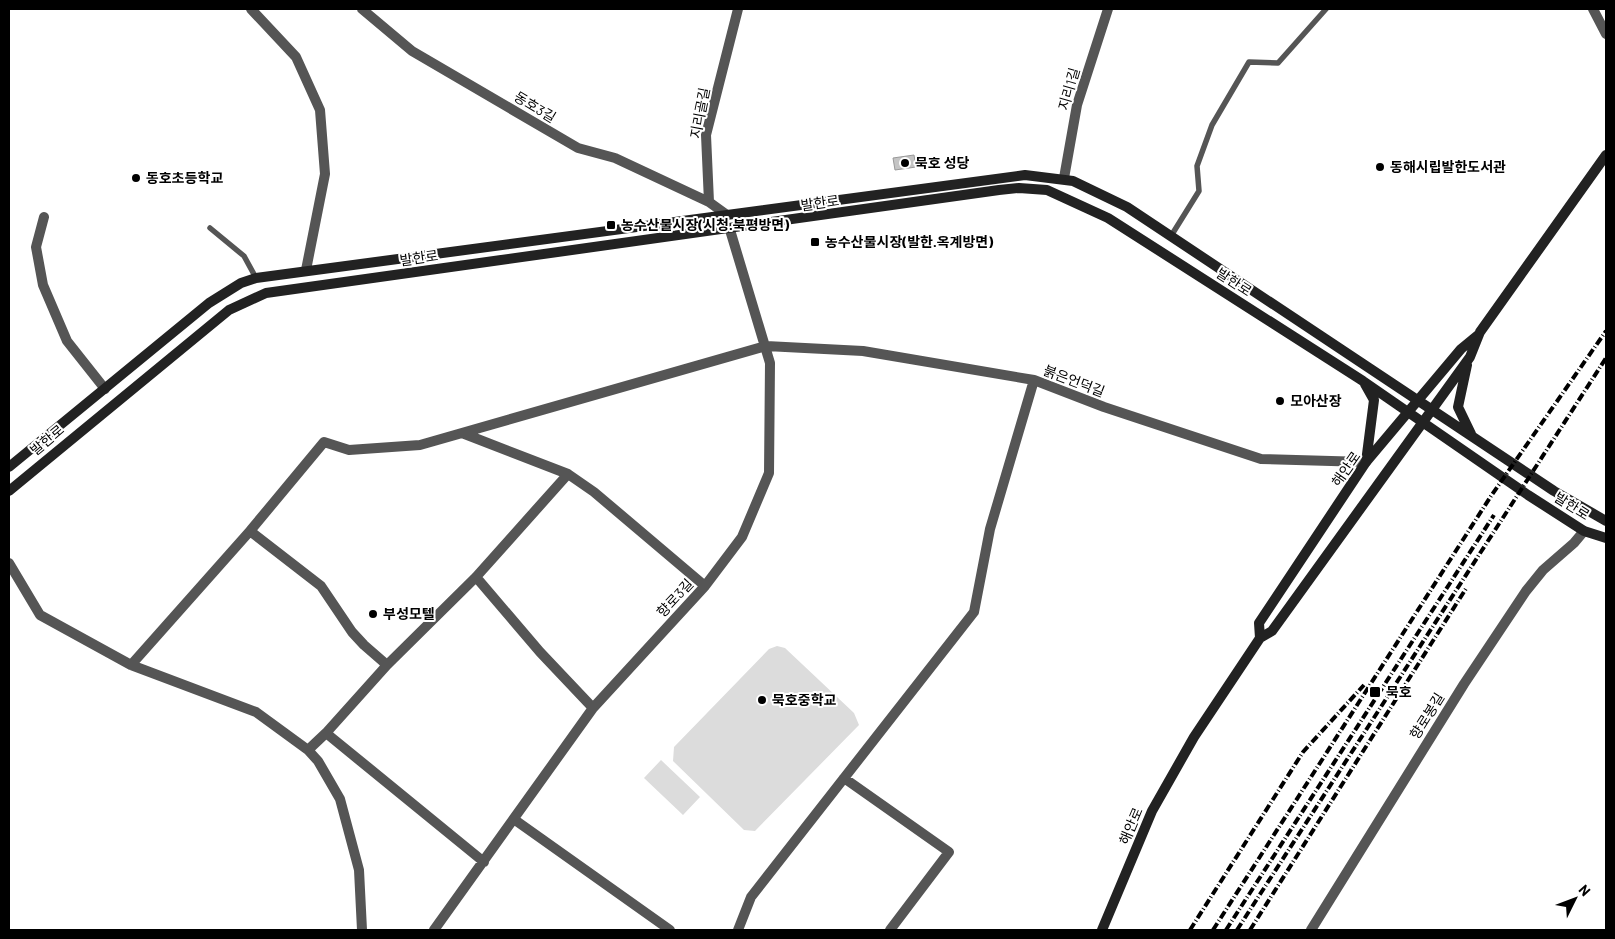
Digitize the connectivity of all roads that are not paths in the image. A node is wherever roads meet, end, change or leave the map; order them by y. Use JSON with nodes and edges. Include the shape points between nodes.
{"nodes":[{"id":1,"x":251,"y":9,"type":"edge"},
{"id":2,"x":362,"y":9,"type":"edge"},
{"id":3,"x":738,"y":9,"type":"edge"},
{"id":4,"x":1108,"y":9,"type":"edge"},
{"id":5,"x":1326,"y":9,"type":"edge"},
{"id":6,"x":1593,"y":9,"type":"edge"},
{"id":7,"x":1606,"y":34,"type":"edge"},
{"id":8,"x":1606,"y":156,"type":"edge"},
{"id":9,"x":1064,"y":178,"type":"junction"},
{"id":10,"x":1060,"y":195,"type":"junction"},
{"id":11,"x":709,"y":202,"type":"junction"},
{"id":12,"x":727,"y":215,"type":"junction"},
{"id":13,"x":44,"y":217,"type":"dead end"},
{"id":14,"x":210,"y":228,"type":"dead end"},
{"id":15,"x":730,"y":230,"type":"junction"},
{"id":16,"x":1171,"y":236,"type":"junction"},
{"id":17,"x":306,"y":270,"type":"junction"},
{"id":18,"x":256,"y":278,"type":"junction"},
{"id":19,"x":303,"y":288,"type":"junction"},
{"id":20,"x":1480,"y":332,"type":"junction"},
{"id":21,"x":766,"y":346,"type":"junction"},
{"id":22,"x":1470,"y":357,"type":"junction"},
{"id":23,"x":1034,"y":380,"type":"junction"},
{"id":24,"x":1363,"y":381,"type":"junction"},
{"id":25,"x":105,"y":389,"type":"junction"},
{"id":26,"x":1419,"y":400,"type":"junction"},
{"id":27,"x":1433,"y":409,"type":"junction"},
{"id":28,"x":1409,"y":412,"type":"junction"},
{"id":29,"x":1423,"y":422,"type":"junction"},
{"id":30,"x":462,"y":433,"type":"junction"},
{"id":31,"x":1472,"y":435,"type":"junction"},
{"id":32,"x":1366,"y":462,"type":"junction"},
{"id":33,"x":9,"y":467,"type":"edge"},
{"id":34,"x":568,"y":474,"type":"junction"},
{"id":35,"x":9,"y":491,"type":"edge"},
{"id":36,"x":1606,"y":521,"type":"edge"},
{"id":37,"x":250,"y":531,"type":"junction"},
{"id":38,"x":1584,"y":531,"type":"junction"},
{"id":39,"x":1606,"y":538,"type":"edge"},
{"id":40,"x":9,"y":563,"type":"edge"},
{"id":41,"x":476,"y":577,"type":"junction"},
{"id":42,"x":705,"y":586,"type":"junction"},
{"id":43,"x":1260,"y":638,"type":"junction"},
{"id":44,"x":131,"y":665,"type":"junction"},
{"id":45,"x":387,"y":665,"type":"junction"},
{"id":46,"x":593,"y":708,"type":"junction"},
{"id":47,"x":326,"y":734,"type":"junction"},
{"id":48,"x":308,"y":750,"type":"junction"},
{"id":49,"x":844,"y":778,"type":"junction"},
{"id":50,"x":514,"y":820,"type":"junction"},
{"id":51,"x":484,"y":862,"type":"junction"},
{"id":52,"x":362,"y":930,"type":"edge"},
{"id":53,"x":434,"y":930,"type":"edge"},
{"id":54,"x":670,"y":930,"type":"edge"},
{"id":55,"x":738,"y":930,"type":"edge"},
{"id":56,"x":890,"y":930,"type":"edge"},
{"id":57,"x":1102,"y":930,"type":"edge"},
{"id":58,"x":1311,"y":930,"type":"edge"}],
"edges":[{"from":1,"to":17,"type":"street","via":[[296,58],[320,110],[325,174]]},
{"from":2,"to":11,"type":"street","name":"동호3길","via":[[412,51],[578,148],[615,158]]},
{"from":3,"to":11,"type":"street","name":"지리골길","via":[[706,135]]},
{"from":4,"to":9,"type":"street","name":"지리1길","via":[[1077,105]]},
{"from":5,"to":16,"type":"lane","via":[[1278,63],[1249,62],[1212,124],[1197,166],[1199,191]]},
{"from":6,"to":7,"type":"street"},
{"from":8,"to":20,"type":"street","name":"해안로"},
{"from":9,"to":10,"type":"street"},
{"from":9,"to":12,"type":"street","name":"발한로","via":[[1025,175]]},
{"from":9,"to":16,"type":"street","name":"발한로","via":[[1127,207]]},
{"from":10,"to":15,"type":"street","name":"발한로","via":[[1035,188],[1019,188]]},
{"from":10,"to":24,"type":"street","name":"발한로","via":[[1108,218]]},
{"from":11,"to":12,"type":"street"},
{"from":12,"to":15,"type":"street"},
{"from":12,"to":17,"type":"street","name":"발한로"},
{"from":13,"to":25,"type":"street","via":[[36,247],[43,285],[67,341]]},
{"from":14,"to":18,"type":"lane","via":[[244,256]]},
{"from":15,"to":19,"type":"street","name":"발한로"},
{"from":15,"to":21,"type":"street","name":"향로3길"},
{"from":16,"to":26,"type":"street","name":"발한로"},
{"from":17,"to":18,"type":"street","name":"발한로"},
{"from":17,"to":19,"type":"street"},
{"from":18,"to":25,"type":"street","name":"발한로","via":[[241,282],[209,303]]},
{"from":19,"to":35,"type":"street","name":"발한로","via":[[266,294],[229,310]]},
{"from":20,"to":22,"type":"street","name":"해안로"},
{"from":20,"to":26,"type":"street","name":"해안로","via":[[1461,349]]},
{"from":21,"to":23,"type":"street","name":"붉은언덕길","via":[[863,351]]},
{"from":21,"to":30,"type":"street","name":"붉은언덕길"},
{"from":21,"to":42,"type":"street","name":"향로3길","via":[[770,363],[769,473],[742,537]]},
{"from":22,"to":27,"type":"street","name":"해안로"},
{"from":22,"to":31,"type":"street","via":[[1458,407]]},
{"from":23,"to":32,"type":"street","name":"붉은언덕길","via":[[1261,459]]},
{"from":23,"to":49,"type":"street","via":[[990,529],[974,612]]},
{"from":24,"to":28,"type":"street","name":"발한로"},
{"from":24,"to":32,"type":"street","via":[[1374,400]]},
{"from":25,"to":33,"type":"street","name":"발한로"},
{"from":26,"to":27,"type":"street","name":"발한로"},
{"from":26,"to":28,"type":"street","name":"해안로"},
{"from":27,"to":29,"type":"street","name":"해안로"},
{"from":27,"to":31,"type":"street","name":"발한로"},
{"from":28,"to":29,"type":"street","name":"발한로"},
{"from":28,"to":32,"type":"street","name":"해안로"},
{"from":29,"to":38,"type":"street","name":"발한로"},
{"from":29,"to":43,"type":"street","name":"해안로","via":[[1272,631]]},
{"from":30,"to":34,"type":"street"},
{"from":30,"to":37,"type":"street","name":"붉은언덕길","via":[[420,445],[349,450],[324,442]]},
{"from":31,"to":36,"type":"street","name":"발한로","via":[[1554,491]]},
{"from":32,"to":43,"type":"street","name":"해안로","via":[[1259,623]]},
{"from":34,"to":41,"type":"street"},
{"from":34,"to":42,"type":"street","via":[[594,492]]},
{"from":37,"to":44,"type":"street"},
{"from":37,"to":45,"type":"street","via":[[321,586],[352,632]]},
{"from":38,"to":39,"type":"street","name":"발한로"},
{"from":38,"to":58,"type":"street","name":"향로봉길","via":[[1544,570],[1521,599]]},
{"from":40,"to":44,"type":"street","via":[[40,615]]},
{"from":41,"to":45,"type":"street"},
{"from":41,"to":46,"type":"street"},
{"from":42,"to":46,"type":"street","name":"향로3길"},
{"from":43,"to":57,"type":"street","name":"해안로","via":[[1190,744],[1152,811]]},
{"from":44,"to":48,"type":"street","via":[[256,712]]},
{"from":45,"to":47,"type":"street"},
{"from":46,"to":50,"type":"street","name":"향로3길"},
{"from":47,"to":48,"type":"street"},
{"from":47,"to":51,"type":"street"},
{"from":48,"to":52,"type":"street","via":[[340,799],[359,870]]},
{"from":49,"to":55,"type":"street","via":[[751,897]]},
{"from":49,"to":56,"type":"street","via":[[949,852]]},
{"from":50,"to":51,"type":"street","name":"향로3길"},
{"from":50,"to":54,"type":"street"},
{"from":51,"to":53,"type":"street","name":"향로3길"}]}
